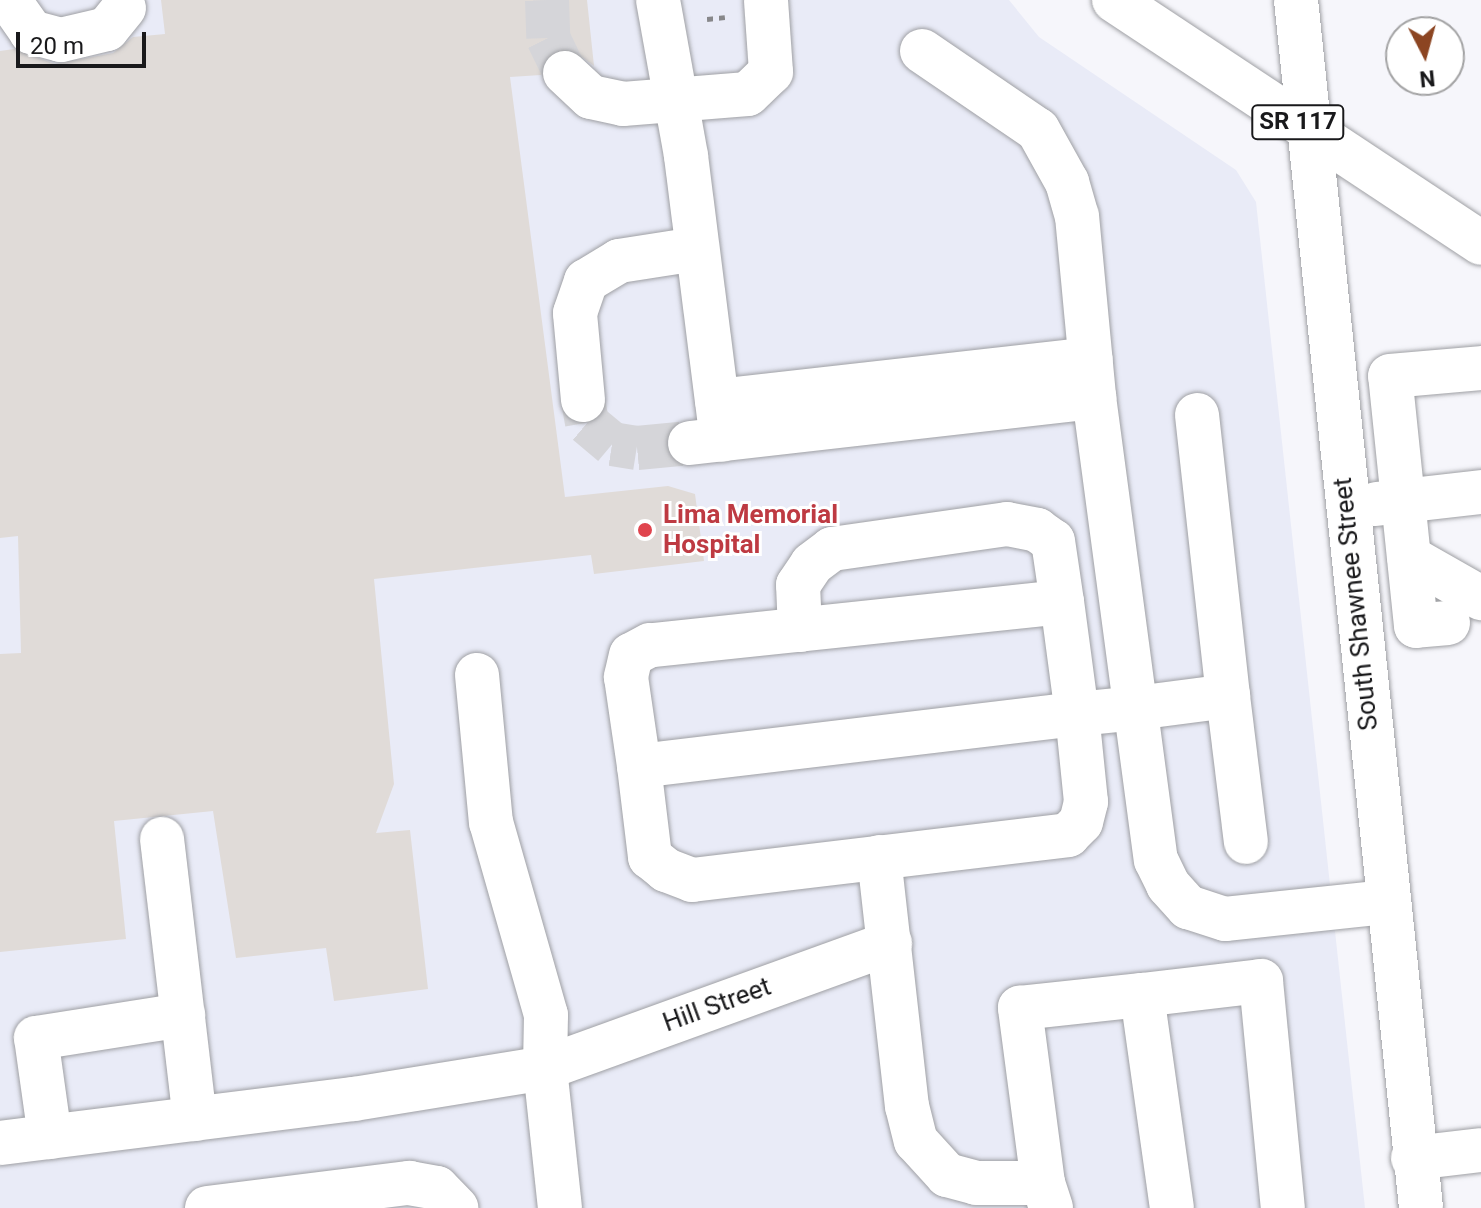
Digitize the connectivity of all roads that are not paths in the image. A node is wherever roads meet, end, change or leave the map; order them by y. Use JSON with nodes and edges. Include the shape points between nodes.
{"nodes":[{"id":1,"x":9,"y":0,"type":"edge"},
{"id":2,"x":658,"y":0,"type":"edge"},
{"id":3,"x":766,"y":0,"type":"edge"},
{"id":4,"x":1114,"y":0,"type":"edge"},
{"id":5,"x":1296,"y":0,"type":"edge"},
{"id":6,"x":124,"y":8,"type":"dead end"},
{"id":7,"x":922,"y":51,"type":"dead end"},
{"id":8,"x":565,"y":73,"type":"tunnel mouth"},
{"id":9,"x":679,"y":103,"type":"junction"},
{"id":10,"x":1311,"y":130,"type":"junction"},
{"id":11,"x":1481,"y":243,"type":"edge"},
{"id":12,"x":696,"y":249,"type":"junction"},
{"id":13,"x":1481,"y":368,"type":"edge"},
{"id":14,"x":1093,"y":378,"type":"junction"},
{"id":15,"x":583,"y":400,"type":"tunnel mouth"},
{"id":16,"x":1197,"y":415,"type":"dead end"},
{"id":17,"x":1481,"y":492,"type":"edge"},
{"id":18,"x":1403,"y":501,"type":"junction"},
{"id":19,"x":1346,"y":508,"type":"junction"},
{"id":20,"x":1409,"y":557,"type":"junction"},
{"id":21,"x":1062,"y":602,"type":"junction"},
{"id":22,"x":1472,"y":615,"type":"edge"},
{"id":23,"x":800,"y":630,"type":"junction"},
{"id":24,"x":477,"y":675,"type":"dead end"},
{"id":25,"x":1228,"y":696,"type":"junction"},
{"id":26,"x":1136,"y":708,"type":"junction"},
{"id":27,"x":1077,"y":714,"type":"junction"},
{"id":28,"x":639,"y":766,"type":"junction"},
{"id":29,"x":162,"y":839,"type":"dead end"},
{"id":30,"x":1246,"y":842,"type":"dead end"},
{"id":31,"x":879,"y":857,"type":"junction"},
{"id":32,"x":1387,"y":902,"type":"junction"},
{"id":33,"x":890,"y":943,"type":"junction"},
{"id":34,"x":1142,"y":995,"type":"junction"},
{"id":35,"x":183,"y":1015,"type":"junction"},
{"id":36,"x":545,"y":1068,"type":"junction"},
{"id":37,"x":195,"y":1119,"type":"junction"},
{"id":38,"x":50,"y":1137,"type":"junction"},
{"id":39,"x":0,"y":1143,"type":"edge"},
{"id":40,"x":1481,"y":1150,"type":"edge"},
{"id":41,"x":1413,"y":1158,"type":"junction"},
{"id":42,"x":1047,"y":1196,"type":"edge"},
{"id":43,"x":256,"y":1205,"type":"edge"},
{"id":44,"x":207,"y":1208,"type":"edge"},
{"id":45,"x":456,"y":1208,"type":"edge"},
{"id":46,"x":560,"y":1208,"type":"edge"},
{"id":47,"x":1172,"y":1208,"type":"edge"},
{"id":48,"x":1283,"y":1208,"type":"edge"},
{"id":49,"x":1421,"y":1208,"type":"edge"}],
"edges":[{"from":1,"to":6,"type":"street","via":[[31,32],[61,40],[107,29]]},
{"from":2,"to":9,"type":"street"},
{"from":3,"to":9,"type":"street","via":[[773,47],[767,81],[748,94]]},
{"from":4,"to":10,"type":"street","number":"SR 117"},
{"from":5,"to":10,"type":"street","name":"South Shawnee Street"},
{"from":7,"to":14,"type":"street","via":[[1017,111],[1056,155],[1077,216]]},
{"from":8,"to":9,"type":"street","via":[[579,89],[603,101]]},
{"from":9,"to":12,"type":"street"},
{"from":10,"to":11,"type":"street","number":"SR 117"},
{"from":10,"to":19,"type":"street","name":"South Shawnee Street"},
{"from":12,"to":14,"type":"street","via":[[710,428]]},
{"from":12,"to":15,"type":"street","via":[[619,261],[586,281],[575,313]]},
{"from":13,"to":18,"type":"street","via":[[1390,376]]},
{"from":14,"to":26,"type":"street"},
{"from":16,"to":25,"type":"street"},
{"from":17,"to":18,"type":"street"},
{"from":18,"to":19,"type":"street"},
{"from":18,"to":20,"type":"street"},
{"from":19,"to":32,"type":"street","name":"South Shawnee Street"},
{"from":20,"to":22,"type":"street"},
{"from":20,"to":22,"type":"street","via":[[1416,626]]},
{"from":21,"to":23,"type":"street"},
{"from":21,"to":23,"type":"street","via":[[1053,541],[1037,530],[1007,524],[832,549],[812,564],[798,585]]},
{"from":21,"to":27,"type":"street"},
{"from":23,"to":28,"type":"street","via":[[650,645],[631,655],[626,677]]},
{"from":24,"to":36,"type":"street","via":[[491,822],[542,988]]},
{"from":25,"to":26,"type":"street"},
{"from":25,"to":30,"type":"street"},
{"from":26,"to":27,"type":"street"},
{"from":26,"to":32,"type":"street","via":[[1156,860],[1188,907],[1225,919]]},
{"from":27,"to":28,"type":"street"},
{"from":27,"to":31,"type":"street","via":[[1086,802],[1081,822],[1068,835]]},
{"from":28,"to":31,"type":"street","via":[[650,857],[692,880]]},
{"from":29,"to":35,"type":"street"},
{"from":31,"to":33,"type":"street"},
{"from":32,"to":41,"type":"street","name":"South Shawnee Street"},
{"from":33,"to":36,"type":"street","name":"Hill Street"},
{"from":33,"to":42,"type":"street","via":[[907,1106],[916,1141],[947,1175]]},
{"from":34,"to":42,"type":"street","via":[[1020,1008]]},
{"from":34,"to":47,"type":"street"},
{"from":34,"to":48,"type":"street","via":[[1261,981]]},
{"from":35,"to":37,"type":"street"},
{"from":35,"to":38,"type":"street","via":[[36,1038]]},
{"from":36,"to":37,"type":"street","name":"Hill Street"},
{"from":36,"to":46,"type":"street"},
{"from":37,"to":38,"type":"street","name":"Hill Street"},
{"from":38,"to":39,"type":"street","name":"Hill Street"},
{"from":40,"to":41,"type":"street"},
{"from":41,"to":49,"type":"street","name":"South Shawnee Street"},
{"from":43,"to":44,"type":"street"},
{"from":43,"to":45,"type":"street","via":[[409,1183],[437,1188]]}]}
